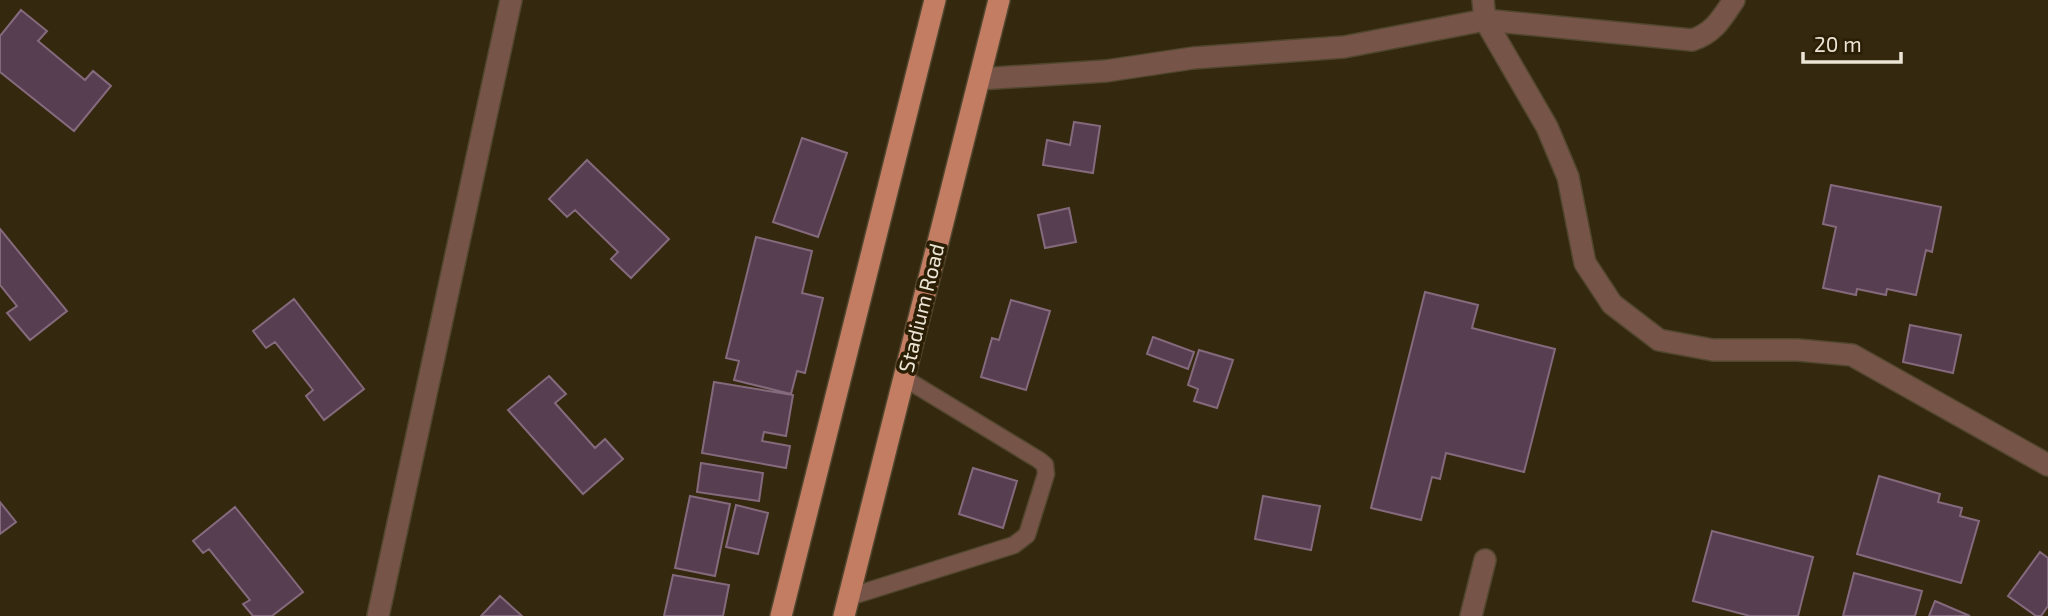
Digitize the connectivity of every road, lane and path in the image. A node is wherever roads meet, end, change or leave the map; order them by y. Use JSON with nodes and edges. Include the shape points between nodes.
{"nodes":[{"id":1,"x":511,"y":0,"type":"edge"},
{"id":2,"x":935,"y":0,"type":"edge"},
{"id":3,"x":999,"y":0,"type":"edge"},
{"id":4,"x":1734,"y":0,"type":"edge"},
{"id":5,"x":1484,"y":10,"type":"edge"},
{"id":6,"x":980,"y":79,"type":"junction"},
{"id":7,"x":904,"y":378,"type":"junction"},
{"id":8,"x":2048,"y":465,"type":"edge"},
{"id":9,"x":1485,"y":560,"type":"dead end"},
{"id":10,"x":847,"y":606,"type":"edge"},
{"id":11,"x":379,"y":616,"type":"edge"},
{"id":12,"x":781,"y":616,"type":"edge"},
{"id":13,"x":1471,"y":616,"type":"edge"}],
"edges":[{"from":1,"to":11,"type":"street"},
{"from":2,"to":12,"type":"main road"},
{"from":3,"to":6,"type":"main road","name":"Stadium Road"},
{"from":4,"to":5,"type":"street","via":[[1706,36],[1692,40]]},
{"from":5,"to":6,"type":"street","via":[[1344,47]]},
{"from":5,"to":8,"type":"street","via":[[1547,127],[1568,177],[1585,263],[1612,304],[1659,340],[1713,350],[1852,355]]},
{"from":6,"to":7,"type":"main road","name":"Stadium Road"},
{"from":7,"to":10,"type":"main road","name":"Stadium Road"},
{"from":7,"to":10,"type":"lane","via":[[1040,460],[1046,474],[1027,535],[1014,545]]},
{"from":9,"to":13,"type":"street"}]}
